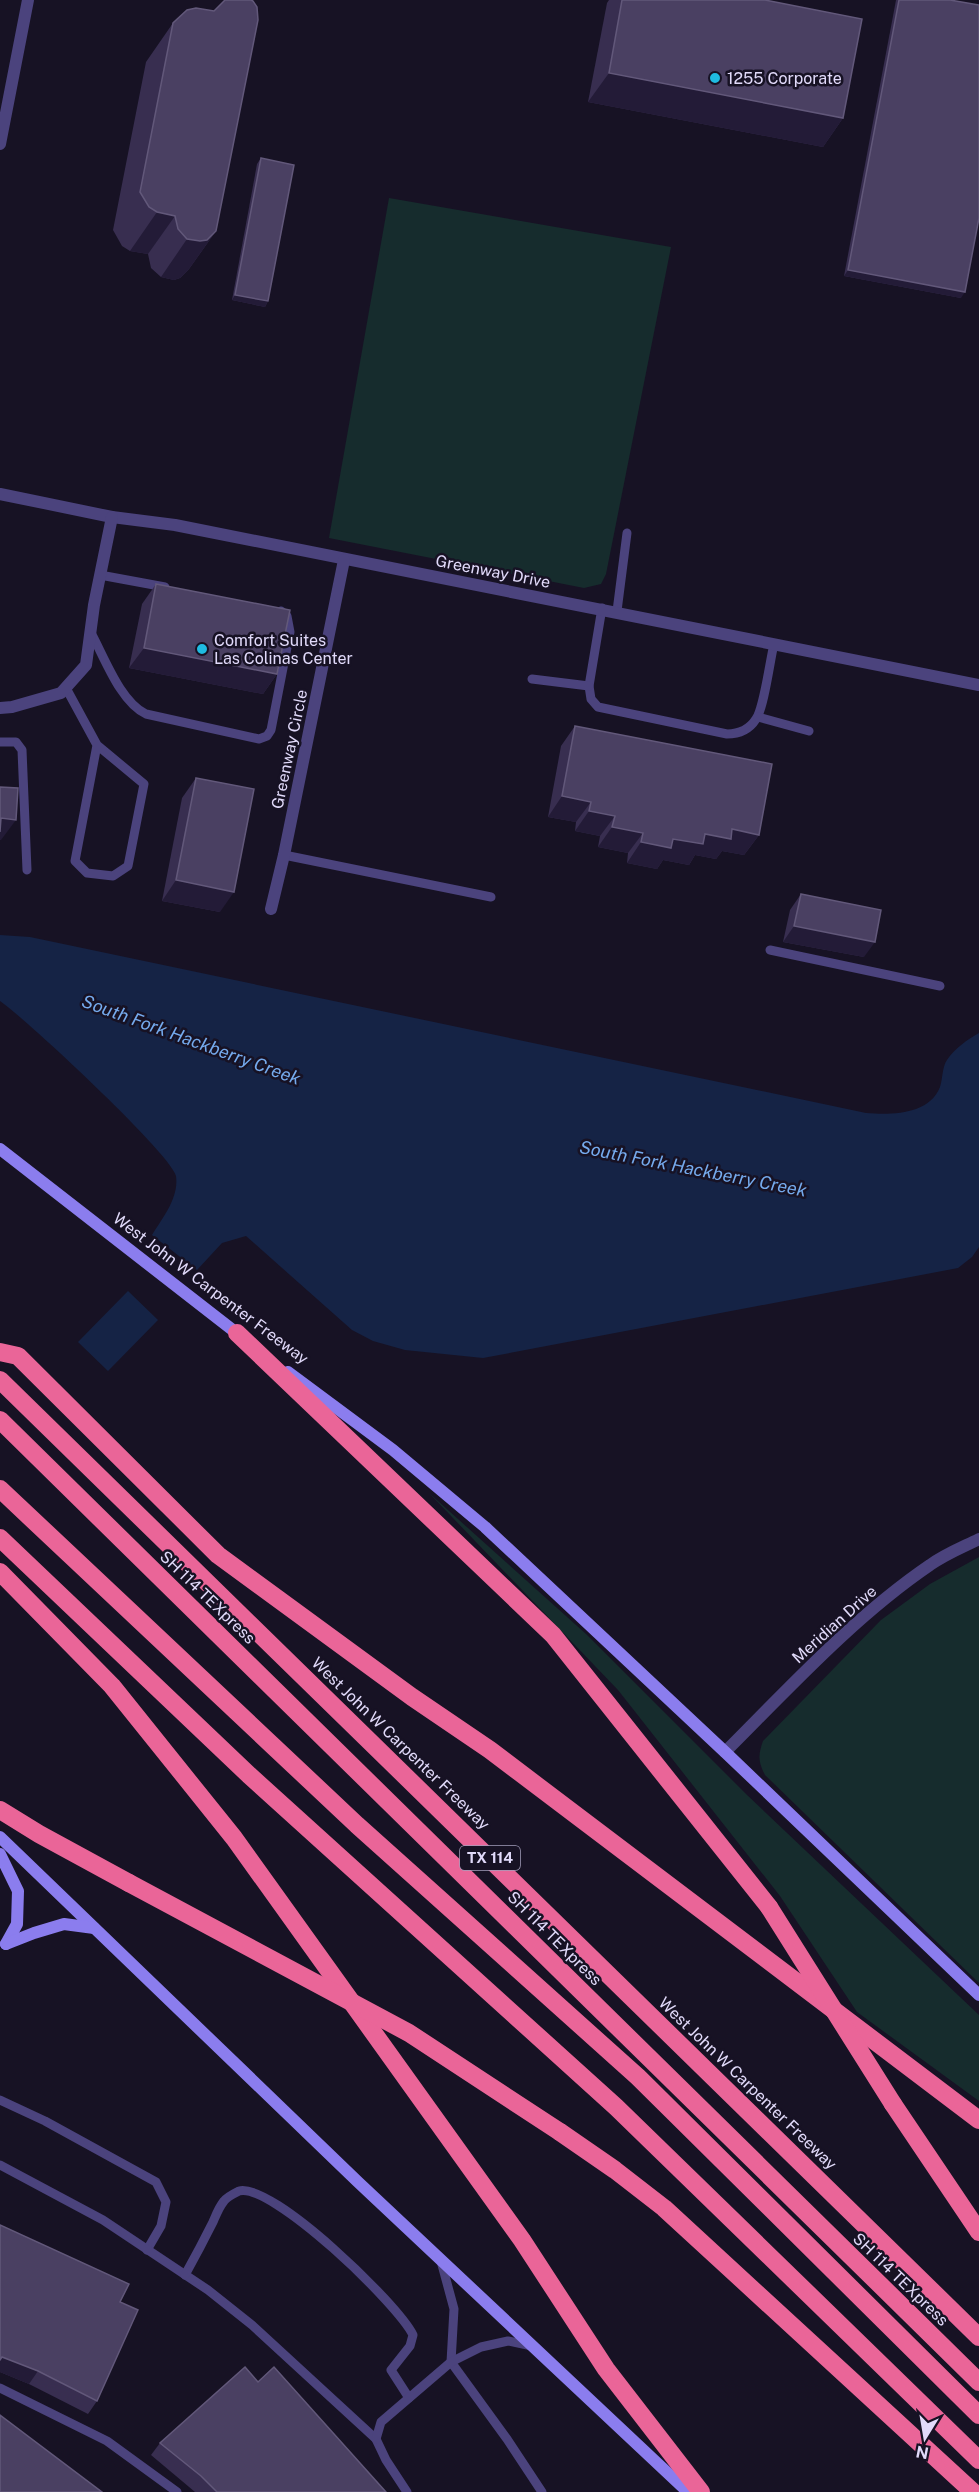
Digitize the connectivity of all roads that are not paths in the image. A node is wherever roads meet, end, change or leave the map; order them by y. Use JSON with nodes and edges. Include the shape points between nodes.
{"nodes":[{"id":1,"x":28,"y":0,"type":"edge"},
{"id":2,"x":0,"y":144,"type":"edge"},
{"id":3,"x":0,"y":494,"type":"edge"},
{"id":4,"x":112,"y":517,"type":"junction"},
{"id":5,"x":627,"y":533,"type":"dead end"},
{"id":6,"x":344,"y":560,"type":"junction"},
{"id":7,"x":100,"y":574,"type":"junction"},
{"id":8,"x":180,"y":590,"type":"edge"},
{"id":9,"x":271,"y":608,"type":"edge"},
{"id":10,"x":602,"y":608,"type":"junction"},
{"id":11,"x":617,"y":611,"type":"junction"},
{"id":12,"x":90,"y":631,"type":"junction"},
{"id":13,"x":774,"y":644,"type":"junction"},
{"id":14,"x":532,"y":679,"type":"dead end"},
{"id":15,"x":979,"y":685,"type":"edge"},
{"id":16,"x":589,"y":686,"type":"junction"},
{"id":17,"x":66,"y":688,"type":"junction"},
{"id":18,"x":0,"y":708,"type":"edge"},
{"id":19,"x":758,"y":717,"type":"junction"},
{"id":20,"x":808,"y":731,"type":"dead end"},
{"id":21,"x":0,"y":742,"type":"edge"},
{"id":22,"x":97,"y":745,"type":"junction"},
{"id":23,"x":284,"y":855,"type":"junction"},
{"id":24,"x":27,"y":870,"type":"dead end"},
{"id":25,"x":491,"y":897,"type":"dead end"},
{"id":26,"x":271,"y":909,"type":"dead end"},
{"id":27,"x":770,"y":950,"type":"dead end"},
{"id":28,"x":940,"y":986,"type":"dead end"},
{"id":29,"x":0,"y":1149,"type":"edge"},
{"id":30,"x":237,"y":1333,"type":"junction"},
{"id":31,"x":0,"y":1352,"type":"edge"},
{"id":32,"x":0,"y":1380,"type":"edge"},
{"id":33,"x":0,"y":1420,"type":"edge"},
{"id":34,"x":0,"y":1489,"type":"edge"},
{"id":35,"x":0,"y":1538,"type":"edge"},
{"id":36,"x":979,"y":1539,"type":"edge"},
{"id":37,"x":0,"y":1572,"type":"edge"},
{"id":38,"x":725,"y":1752,"type":"junction"},
{"id":39,"x":0,"y":1810,"type":"edge"},
{"id":40,"x":0,"y":1837,"type":"edge"},
{"id":41,"x":0,"y":1854,"type":"edge"},
{"id":42,"x":94,"y":1928,"type":"junction"},
{"id":43,"x":3,"y":1947,"type":"edge"},
{"id":44,"x":979,"y":1995,"type":"edge"},
{"id":45,"x":0,"y":2100,"type":"edge"},
{"id":46,"x":979,"y":2120,"type":"edge"},
{"id":47,"x":0,"y":2165,"type":"edge"},
{"id":48,"x":979,"y":2232,"type":"edge"},
{"id":49,"x":147,"y":2250,"type":"junction"},
{"id":50,"x":440,"y":2259,"type":"junction"},
{"id":51,"x":185,"y":2275,"type":"junction"},
{"id":52,"x":979,"y":2337,"type":"edge"},
{"id":53,"x":532,"y":2346,"type":"junction"},
{"id":54,"x":451,"y":2362,"type":"junction"},
{"id":55,"x":979,"y":2382,"type":"edge"},
{"id":56,"x":0,"y":2388,"type":"edge"},
{"id":57,"x":409,"y":2398,"type":"junction"},
{"id":58,"x":979,"y":2415,"type":"edge"},
{"id":59,"x":376,"y":2439,"type":"junction"},
{"id":60,"x":979,"y":2460,"type":"edge"},
{"id":61,"x":177,"y":2492,"type":"edge"},
{"id":62,"x":407,"y":2492,"type":"edge"},
{"id":63,"x":542,"y":2492,"type":"edge"},
{"id":64,"x":688,"y":2492,"type":"edge"},
{"id":65,"x":701,"y":2492,"type":"edge"},
{"id":66,"x":973,"y":2492,"type":"edge"}],
"edges":[{"from":1,"to":2,"type":"street"},
{"from":3,"to":4,"type":"street","name":"Greenway Drive"},
{"from":4,"to":6,"type":"street","name":"Greenway Drive","via":[[175,525]]},
{"from":4,"to":7,"type":"street"},
{"from":5,"to":11,"type":"lane"},
{"from":6,"to":10,"type":"street","name":"Greenway Drive"},
{"from":6,"to":23,"type":"street","name":"Greenway Circle"},
{"from":7,"to":8,"type":"lane"},
{"from":7,"to":12,"type":"street"},
{"from":9,"to":12,"type":"lane","via":[[287,616],[290,632],[270,730],[259,739],[137,710]]},
{"from":10,"to":11,"type":"street","name":"Greenway Drive"},
{"from":10,"to":16,"type":"lane"},
{"from":11,"to":13,"type":"street","name":"Greenway Drive"},
{"from":12,"to":17,"type":"street","via":[[86,665]]},
{"from":13,"to":15,"type":"street","name":"Greenway Drive"},
{"from":13,"to":19,"type":"lane"},
{"from":14,"to":16,"type":"lane"},
{"from":16,"to":19,"type":"lane","via":[[591,699],[598,707],[727,734],[737,734]]},
{"from":17,"to":18,"type":"street","via":[[61,693]]},
{"from":17,"to":22,"type":"lane"},
{"from":19,"to":20,"type":"lane"},
{"from":21,"to":24,"type":"lane","via":[[16,742],[22,750]]},
{"from":22,"to":22,"type":"lane","via":[[75,861],[87,873],[113,876],[128,866],[144,784]]},
{"from":23,"to":25,"type":"lane"},
{"from":23,"to":26,"type":"street","name":"Greenway Circle"},
{"from":27,"to":28,"type":"lane"},
{"from":29,"to":30,"type":"main road","name":"West John W Carpenter Freeway"},
{"from":30,"to":38,"type":"main road","name":"West John W Carpenter Freeway","via":[[393,1450],[485,1527]]},
{"from":30,"to":48,"type":"highway","bridge":true,"via":[[553,1635],[769,1907]]},
{"from":31,"to":46,"type":"highway","via":[[18,1356],[218,1555],[490,1750]]},
{"from":32,"to":52,"type":"highway","name":"West John W Carpenter Freeway","number":"TX 114"},
{"from":33,"to":55,"type":"highway","name":"SH 114 TEXpress"},
{"from":34,"to":58,"type":"highway","via":[[357,1825],[638,2078]]},
{"from":35,"to":60,"type":"highway","via":[[249,1775],[616,2107]]},
{"from":36,"to":38,"type":"street","name":"Meridian Drive","via":[[931,1564],[871,1611]]},
{"from":37,"to":65,"type":"highway","via":[[112,1686],[234,1838],[522,2240],[606,2369]]},
{"from":38,"to":44,"type":"main road","name":"West John W Carpenter Freeway"},
{"from":39,"to":66,"type":"highway","bridge":true,"via":[[409,2033],[615,2169],[664,2208]]},
{"from":40,"to":42,"type":"main road"},
{"from":41,"to":43,"type":"main road","via":[[18,1891],[17,1923]]},
{"from":42,"to":43,"type":"main road","via":[[64,1924]]},
{"from":42,"to":50,"type":"main road"},
{"from":45,"to":49,"type":"lane","via":[[156,2182],[166,2202],[161,2226]]},
{"from":47,"to":49,"type":"lane","via":[[103,2220]]},
{"from":49,"to":51,"type":"lane"},
{"from":50,"to":53,"type":"main road"},
{"from":50,"to":54,"type":"lane","via":[[454,2309]]},
{"from":51,"to":57,"type":"lane","via":[[224,2200],[239,2192],[252,2191],[274,2201],[314,2232],[408,2324],[413,2335],[410,2346],[391,2370]]},
{"from":51,"to":59,"type":"lane","via":[[252,2325]]},
{"from":53,"to":54,"type":"lane","via":[[508,2342],[481,2347]]},
{"from":53,"to":64,"type":"main road"},
{"from":54,"to":57,"type":"lane"},
{"from":54,"to":63,"type":"lane"},
{"from":56,"to":61,"type":"lane","via":[[107,2441]]},
{"from":57,"to":59,"type":"lane","via":[[381,2422]]},
{"from":59,"to":62,"type":"lane"}]}
